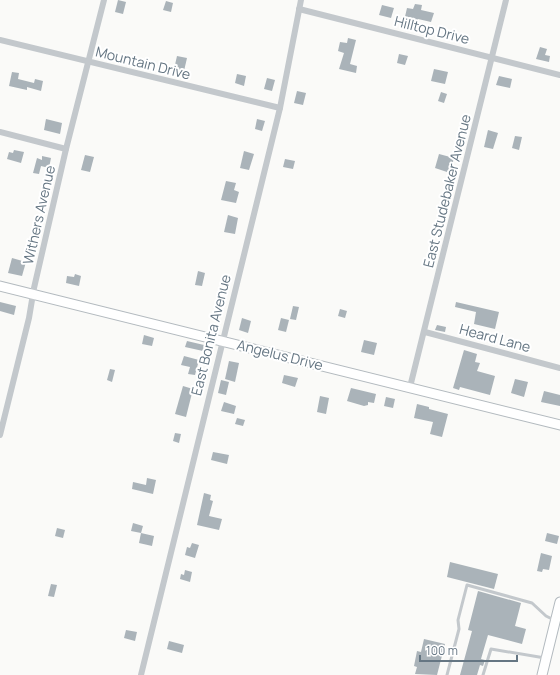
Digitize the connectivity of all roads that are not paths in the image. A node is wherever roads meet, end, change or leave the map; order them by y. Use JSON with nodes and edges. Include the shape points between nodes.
{"nodes":[{"id":1,"x":104,"y":0,"type":"edge"},
{"id":2,"x":301,"y":0,"type":"edge"},
{"id":3,"x":506,"y":0,"type":"edge"},
{"id":4,"x":299,"y":9,"type":"junction"},
{"id":5,"x":0,"y":40,"type":"edge"},
{"id":6,"x":492,"y":57,"type":"junction"},
{"id":7,"x":88,"y":62,"type":"junction"},
{"id":8,"x":560,"y":75,"type":"edge"},
{"id":9,"x":280,"y":108,"type":"junction"},
{"id":10,"x":0,"y":132,"type":"edge"},
{"id":11,"x":66,"y":149,"type":"junction"},
{"id":12,"x":0,"y":286,"type":"edge"},
{"id":13,"x":33,"y":294,"type":"junction"},
{"id":14,"x":425,"y":332,"type":"junction"},
{"id":15,"x":222,"y":341,"type":"junction"},
{"id":16,"x":560,"y":368,"type":"edge"},
{"id":17,"x":410,"y":387,"type":"junction"},
{"id":18,"x":560,"y":425,"type":"edge"},
{"id":19,"x":0,"y":435,"type":"edge"},
{"id":20,"x":560,"y":602,"type":"edge"},
{"id":21,"x":556,"y":620,"type":"junction"},
{"id":22,"x":546,"y":659,"type":"junction"},
{"id":23,"x":141,"y":675,"type":"edge"},
{"id":24,"x":447,"y":675,"type":"edge"},
{"id":25,"x":483,"y":675,"type":"edge"},
{"id":26,"x":542,"y":675,"type":"edge"}],
"edges":[{"from":1,"to":7,"type":"street","name":"Withers Avenue"},
{"from":2,"to":4,"type":"street","name":"East Bonita Avenue"},
{"from":3,"to":6,"type":"street","name":"East Studebaker Avenue"},
{"from":4,"to":6,"type":"street","name":"Hilltop Drive"},
{"from":4,"to":9,"type":"street","name":"East Bonita Avenue"},
{"from":5,"to":7,"type":"street","name":"Mountain Drive"},
{"from":6,"to":8,"type":"street","name":"Hilltop Drive"},
{"from":6,"to":14,"type":"street","name":"East Studebaker Avenue"},
{"from":7,"to":9,"type":"street","name":"Mountain Drive"},
{"from":7,"to":11,"type":"street","name":"Withers Avenue"},
{"from":9,"to":15,"type":"street","name":"East Bonita Avenue"},
{"from":10,"to":11,"type":"street"},
{"from":11,"to":13,"type":"street","name":"Withers Avenue"},
{"from":12,"to":13,"type":"street","name":"Angelus Drive"},
{"from":13,"to":15,"type":"street","name":"Angelus Drive"},
{"from":13,"to":19,"type":"street","name":"Withers Avenue"},
{"from":14,"to":16,"type":"street","name":"Heard Lane"},
{"from":14,"to":17,"type":"street","name":"East Studebaker Avenue"},
{"from":15,"to":17,"type":"street","name":"Angelus Drive"},
{"from":15,"to":23,"type":"street","name":"East Bonita Avenue"},
{"from":17,"to":18,"type":"street","name":"Angelus Drive"},
{"from":20,"to":21,"type":"street"},
{"from":21,"to":22,"type":"street"},
{"from":21,"to":24,"type":"lane","via":[[546,616],[532,603],[467,586]]},
{"from":22,"to":25,"type":"lane","via":[[491,649]]},
{"from":22,"to":26,"type":"street"}]}
